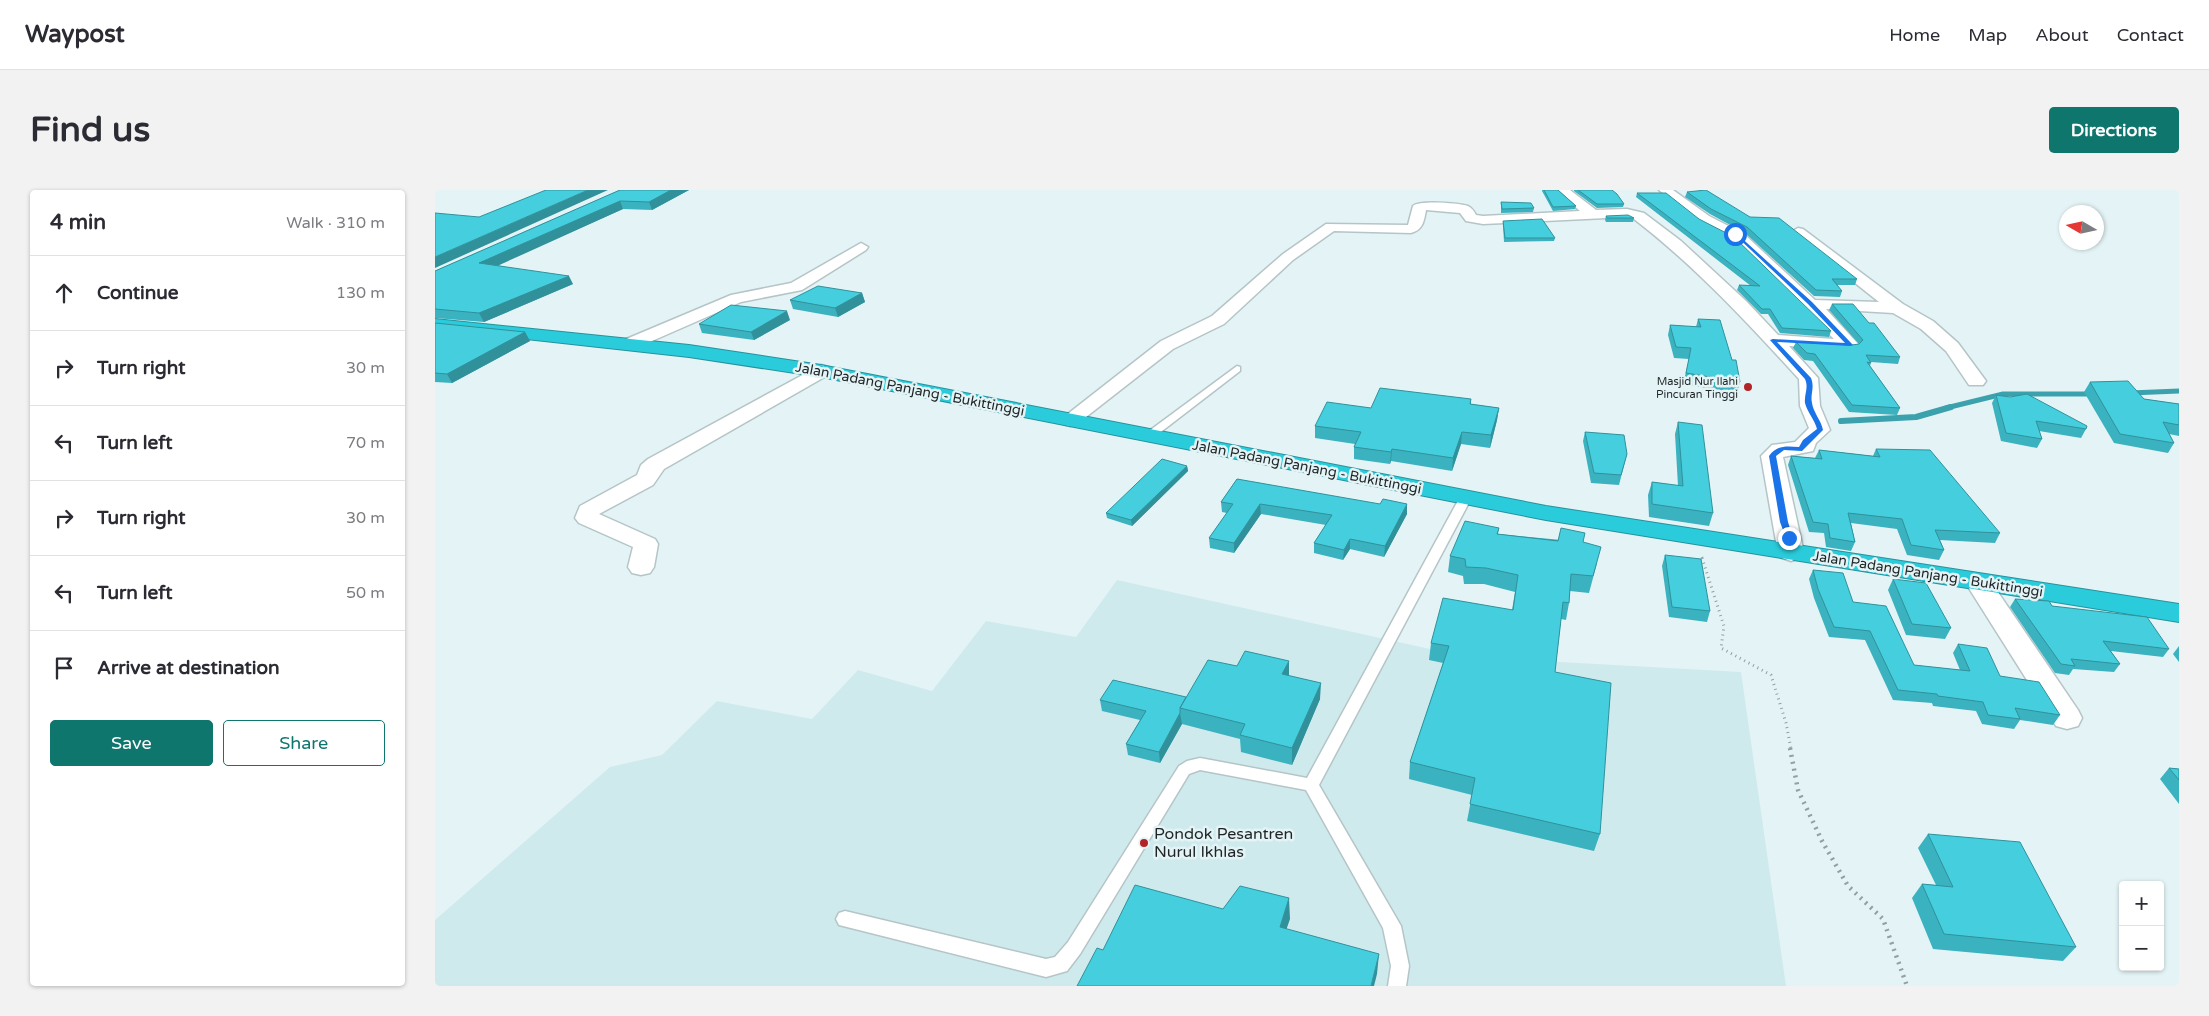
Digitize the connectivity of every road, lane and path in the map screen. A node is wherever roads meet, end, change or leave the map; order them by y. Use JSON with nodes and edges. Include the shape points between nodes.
{"nodes":[{"id":1,"x":1562,"y":190,"type":"edge"},
{"id":2,"x":1665,"y":190,"type":"edge"},
{"id":3,"x":1592,"y":214,"type":"junction"},
{"id":4,"x":1699,"y":214,"type":"junction"},
{"id":5,"x":1681,"y":216,"type":"edge"},
{"id":6,"x":1798,"y":232,"type":"edge"},
{"id":7,"x":861,"y":247,"type":"dead end"},
{"id":8,"x":1810,"y":303,"type":"junction"},
{"id":9,"x":1897,"y":308,"type":"junction"},
{"id":10,"x":435,"y":324,"type":"edge"},
{"id":11,"x":1773,"y":340,"type":"junction"},
{"id":12,"x":630,"y":344,"type":"junction"},
{"id":13,"x":1237,"y":369,"type":"dead end"},
{"id":14,"x":821,"y":371,"type":"junction"},
{"id":15,"x":1976,"y":381,"type":"dead end"},
{"id":16,"x":1070,"y":420,"type":"junction"},
{"id":17,"x":1149,"y":436,"type":"junction"},
{"id":18,"x":1465,"y":497,"type":"junction"},
{"id":19,"x":1706,"y":539,"type":"junction"},
{"id":20,"x":1791,"y":553,"type":"junction"},
{"id":21,"x":641,"y":567,"type":"dead end"},
{"id":22,"x":1978,"y":582,"type":"junction"},
{"id":23,"x":2179,"y":614,"type":"edge"},
{"id":24,"x":2067,"y":718,"type":"dead end"},
{"id":25,"x":1311,"y":785,"type":"junction"},
{"id":26,"x":845,"y":919,"type":"dead end"},
{"id":27,"x":1397,"y":986,"type":"edge"},
{"id":28,"x":1907,"y":986,"type":"edge"}],
"edges":[{"from":1,"to":3,"type":"street"},
{"from":2,"to":4,"type":"street"},
{"from":3,"to":11,"type":"street","via":[[1627,212],[1653,218]]},
{"from":3,"to":16,"type":"street","via":[[1483,220],[1471,218],[1463,209],[1420,206],[1416,225],[1411,229],[1331,227],[1288,257],[1218,320],[1167,345]]},
{"from":4,"to":5,"type":"street"},
{"from":4,"to":8,"type":"street","via":[[1739,238]]},
{"from":6,"to":9,"type":"street"},
{"from":7,"to":12,"type":"street","via":[[796,287],[737,298]]},
{"from":8,"to":9,"type":"street"},
{"from":8,"to":11,"type":"street","via":[[1850,345]]},
{"from":9,"to":15,"type":"street","via":[[1927,325],[1951,347]]},
{"from":10,"to":12,"type":"highway","name":"Jalan Padang Panjang - Bukittinggi"},
{"from":11,"to":20,"type":"street","via":[[1808,378],[1811,386],[1809,404],[1819,421],[1820,430],[1800,449],[1784,448],[1772,456]]},
{"from":12,"to":14,"type":"highway","name":"Jalan Padang Panjang - Bukittinggi"},
{"from":13,"to":17,"type":"lane"},
{"from":14,"to":16,"type":"highway","name":"Jalan Padang Panjang - Bukittinggi"},
{"from":14,"to":21,"type":"street","via":[[656,464],[645,480],[588,512],[587,518],[646,544]]},
{"from":16,"to":17,"type":"highway","name":"Jalan Padang Panjang - Bukittinggi"},
{"from":17,"to":18,"type":"highway","name":"Jalan Padang Panjang - Bukittinggi"},
{"from":18,"to":19,"type":"highway","name":"Jalan Padang Panjang - Bukittinggi"},
{"from":18,"to":25,"type":"lane"},
{"from":19,"to":20,"type":"highway","name":"Jalan Padang Panjang - Bukittinggi"},
{"from":19,"to":28,"type":"path","via":[[1702,560],[1724,626],[1721,648],[1771,675],[1786,723],[1798,790],[1848,886],[1883,919]]},
{"from":20,"to":22,"type":"highway","name":"Jalan Padang Panjang - Bukittinggi"},
{"from":22,"to":23,"type":"highway","name":"Jalan Padang Panjang - Bukittinggi"},
{"from":22,"to":24,"type":"street"},
{"from":25,"to":26,"type":"lane","via":[[1200,764],[1184,770],[1060,966],[1046,968]]},
{"from":25,"to":27,"type":"lane","via":[[1392,926],[1400,966]]}]}
